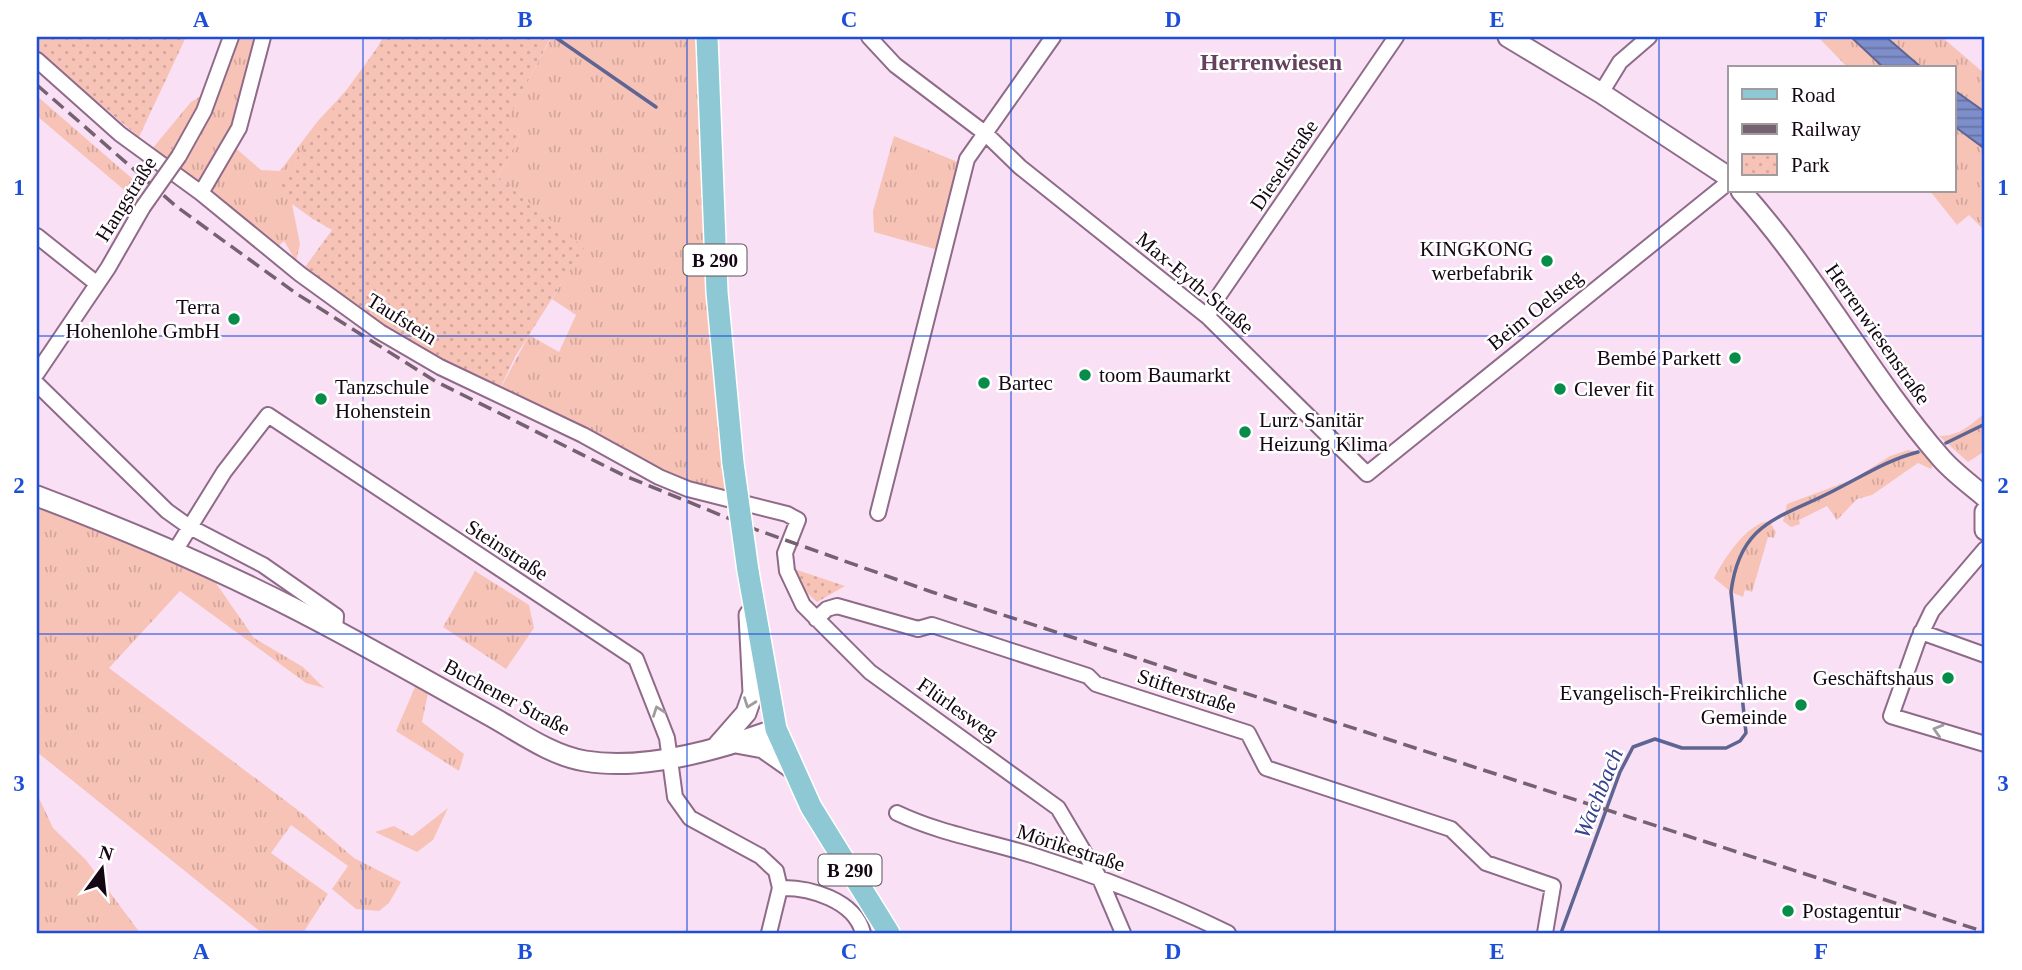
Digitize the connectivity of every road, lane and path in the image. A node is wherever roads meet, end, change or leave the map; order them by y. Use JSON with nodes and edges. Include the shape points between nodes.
{"nodes":[{"id":1,"x":231,"y":37,"type":"edge"},
{"id":2,"x":263,"y":37,"type":"edge"},
{"id":3,"x":707,"y":37,"type":"edge"},
{"id":4,"x":869,"y":37,"type":"edge"},
{"id":5,"x":1053,"y":37,"type":"edge"},
{"id":6,"x":1396,"y":37,"type":"edge"},
{"id":7,"x":1508,"y":37,"type":"edge"},
{"id":8,"x":1648,"y":37,"type":"edge"},
{"id":9,"x":37,"y":60,"type":"edge"},
{"id":10,"x":1601,"y":93,"type":"junction"},
{"id":11,"x":986,"y":134,"type":"junction"},
{"id":12,"x":1728,"y":178,"type":"edge"},
{"id":13,"x":1728,"y":181,"type":"edge"},
{"id":14,"x":201,"y":192,"type":"junction"},
{"id":15,"x":1742,"y":192,"type":"edge"},
{"id":16,"x":37,"y":236,"type":"edge"},
{"id":17,"x":96,"y":283,"type":"junction"},
{"id":18,"x":1208,"y":317,"type":"junction"},
{"id":19,"x":37,"y":373,"type":"edge"},
{"id":20,"x":37,"y":384,"type":"edge"},
{"id":21,"x":1367,"y":474,"type":"joint"},
{"id":22,"x":37,"y":496,"type":"edge"},
{"id":23,"x":1985,"y":497,"type":"edge"},
{"id":24,"x":1985,"y":512,"type":"edge"},
{"id":25,"x":878,"y":513,"type":"dead end"},
{"id":26,"x":798,"y":520,"type":"joint"},
{"id":27,"x":188,"y":526,"type":"junction"},
{"id":28,"x":1985,"y":530,"type":"edge"},
{"id":29,"x":1985,"y":549,"type":"edge"},
{"id":30,"x":175,"y":551,"type":"junction"},
{"id":31,"x":750,"y":579,"type":"junction"},
{"id":32,"x":816,"y":620,"type":"junction"},
{"id":33,"x":335,"y":630,"type":"junction"},
{"id":34,"x":1922,"y":632,"type":"junction"},
{"id":35,"x":1985,"y":655,"type":"edge"},
{"id":36,"x":776,"y":729,"type":"junction"},
{"id":37,"x":1985,"y":744,"type":"edge"},
{"id":38,"x":719,"y":745,"type":"junction"},
{"id":39,"x":668,"y":759,"type":"junction"},
{"id":40,"x":793,"y":769,"type":"junction"},
{"id":41,"x":897,"y":813,"type":"dead end"},
{"id":42,"x":1100,"y":879,"type":"junction"},
{"id":43,"x":780,"y":888,"type":"junction"},
{"id":44,"x":769,"y":933,"type":"edge"},
{"id":45,"x":863,"y":933,"type":"edge"},
{"id":46,"x":889,"y":933,"type":"edge"},
{"id":47,"x":1123,"y":933,"type":"edge"},
{"id":48,"x":1228,"y":933,"type":"edge"},
{"id":49,"x":1545,"y":933,"type":"edge"}],
"edges":[{"from":1,"to":17,"type":"street","name":"Hangstraße","bridge":true,"via":[[204,111]]},
{"from":2,"to":14,"type":"street","via":[[239,128]]},
{"from":3,"to":31,"type":"main road","number":"B 290","bridge":true,"via":[[717,292],[733,463]]},
{"from":4,"to":11,"type":"street","name":"Max-Eyth-Straße","via":[[895,65]]},
{"from":5,"to":11,"type":"street"},
{"from":6,"to":18,"type":"street","name":"Dieselstraße","via":[[1213,303]]},
{"from":7,"to":10,"type":"main road"},
{"from":8,"to":10,"type":"street","via":[[1620,62]]},
{"from":9,"to":14,"type":"street","name":"Taufstein","via":[[120,134]]},
{"from":10,"to":12,"type":"main road"},
{"from":11,"to":18,"type":"street","name":"Max-Eyth-Straße","via":[[1020,167]]},
{"from":11,"to":25,"type":"street","via":[[967,159]]},
{"from":13,"to":21,"type":"street","name":"Beim Oelsteg"},
{"from":14,"to":26,"type":"street","name":"Taufstein","via":[[325,293],[440,368],[659,477]]},
{"from":15,"to":23,"type":"main road","name":"Herrenwiesenstraße","via":[[1798,258],[1901,410],[1943,460]]},
{"from":16,"to":17,"type":"street"},
{"from":17,"to":19,"type":"street","name":"Hangstraße"},
{"from":18,"to":21,"type":"street","name":"Max-Eyth-Straße"},
{"from":20,"to":27,"type":"street","via":[[166,511]]},
{"from":22,"to":30,"type":"main road","name":"Buchener Straße"},
{"from":24,"to":28,"type":"main road"},
{"from":26,"to":32,"type":"street","name":"Flürlesweg","via":[[785,553],[787,571],[803,606]]},
{"from":27,"to":30,"type":"street"},
{"from":27,"to":33,"type":"street","name":"Buchener Straße","via":[[263,565],[336,616]]},
{"from":39,"to":27,"type":"street","name":"Steinstraße","one_way":true,"via":[[667,738],[636,659],[268,415]]},
{"from":29,"to":34,"type":"street","via":[[1932,611]]},
{"from":30,"to":33,"type":"main road","name":"Buchener Straße"},
{"from":31,"to":36,"type":"main road","number":"B 290"},
{"from":31,"to":38,"type":"main road","one_way":true,"via":[[753,693],[746,713]]},
{"from":32,"to":42,"type":"street","name":"Flürlesweg","via":[[870,672],[1058,808]]},
{"from":32,"to":49,"type":"street","name":"Stifterstraße","via":[[837,606],[918,629],[932,625],[1248,733],[1266,768],[1451,829],[1486,863],[1553,886]]},
{"from":33,"to":39,"type":"main road","name":"Buchener Straße","via":[[535,742],[582,761],[621,765]]},
{"from":34,"to":35,"type":"street"},
{"from":37,"to":34,"type":"street","one_way":true,"via":[[1891,716]]},
{"from":36,"to":38,"type":"main road","name":"Buchener Straße"},
{"from":36,"to":40,"type":"main road","number":"B 290"},
{"from":38,"to":39,"type":"main road","name":"Buchener Straße"},
{"from":38,"to":40,"type":"main road","via":[[746,743],[763,748]]},
{"from":39,"to":43,"type":"street","via":[[675,797],[690,818],[760,856],[776,871]]},
{"from":40,"to":46,"type":"main road","number":"B 290"},
{"from":41,"to":42,"type":"street","name":"Mörikestraße","via":[[929,829],[1034,856]]},
{"from":42,"to":47,"type":"street","name":"Flürlesweg"},
{"from":42,"to":48,"type":"street","name":"Mörikestraße","via":[[1174,906]]},
{"from":43,"to":44,"type":"street"},
{"from":43,"to":45,"type":"street","via":[[820,893],[845,908]]}]}
